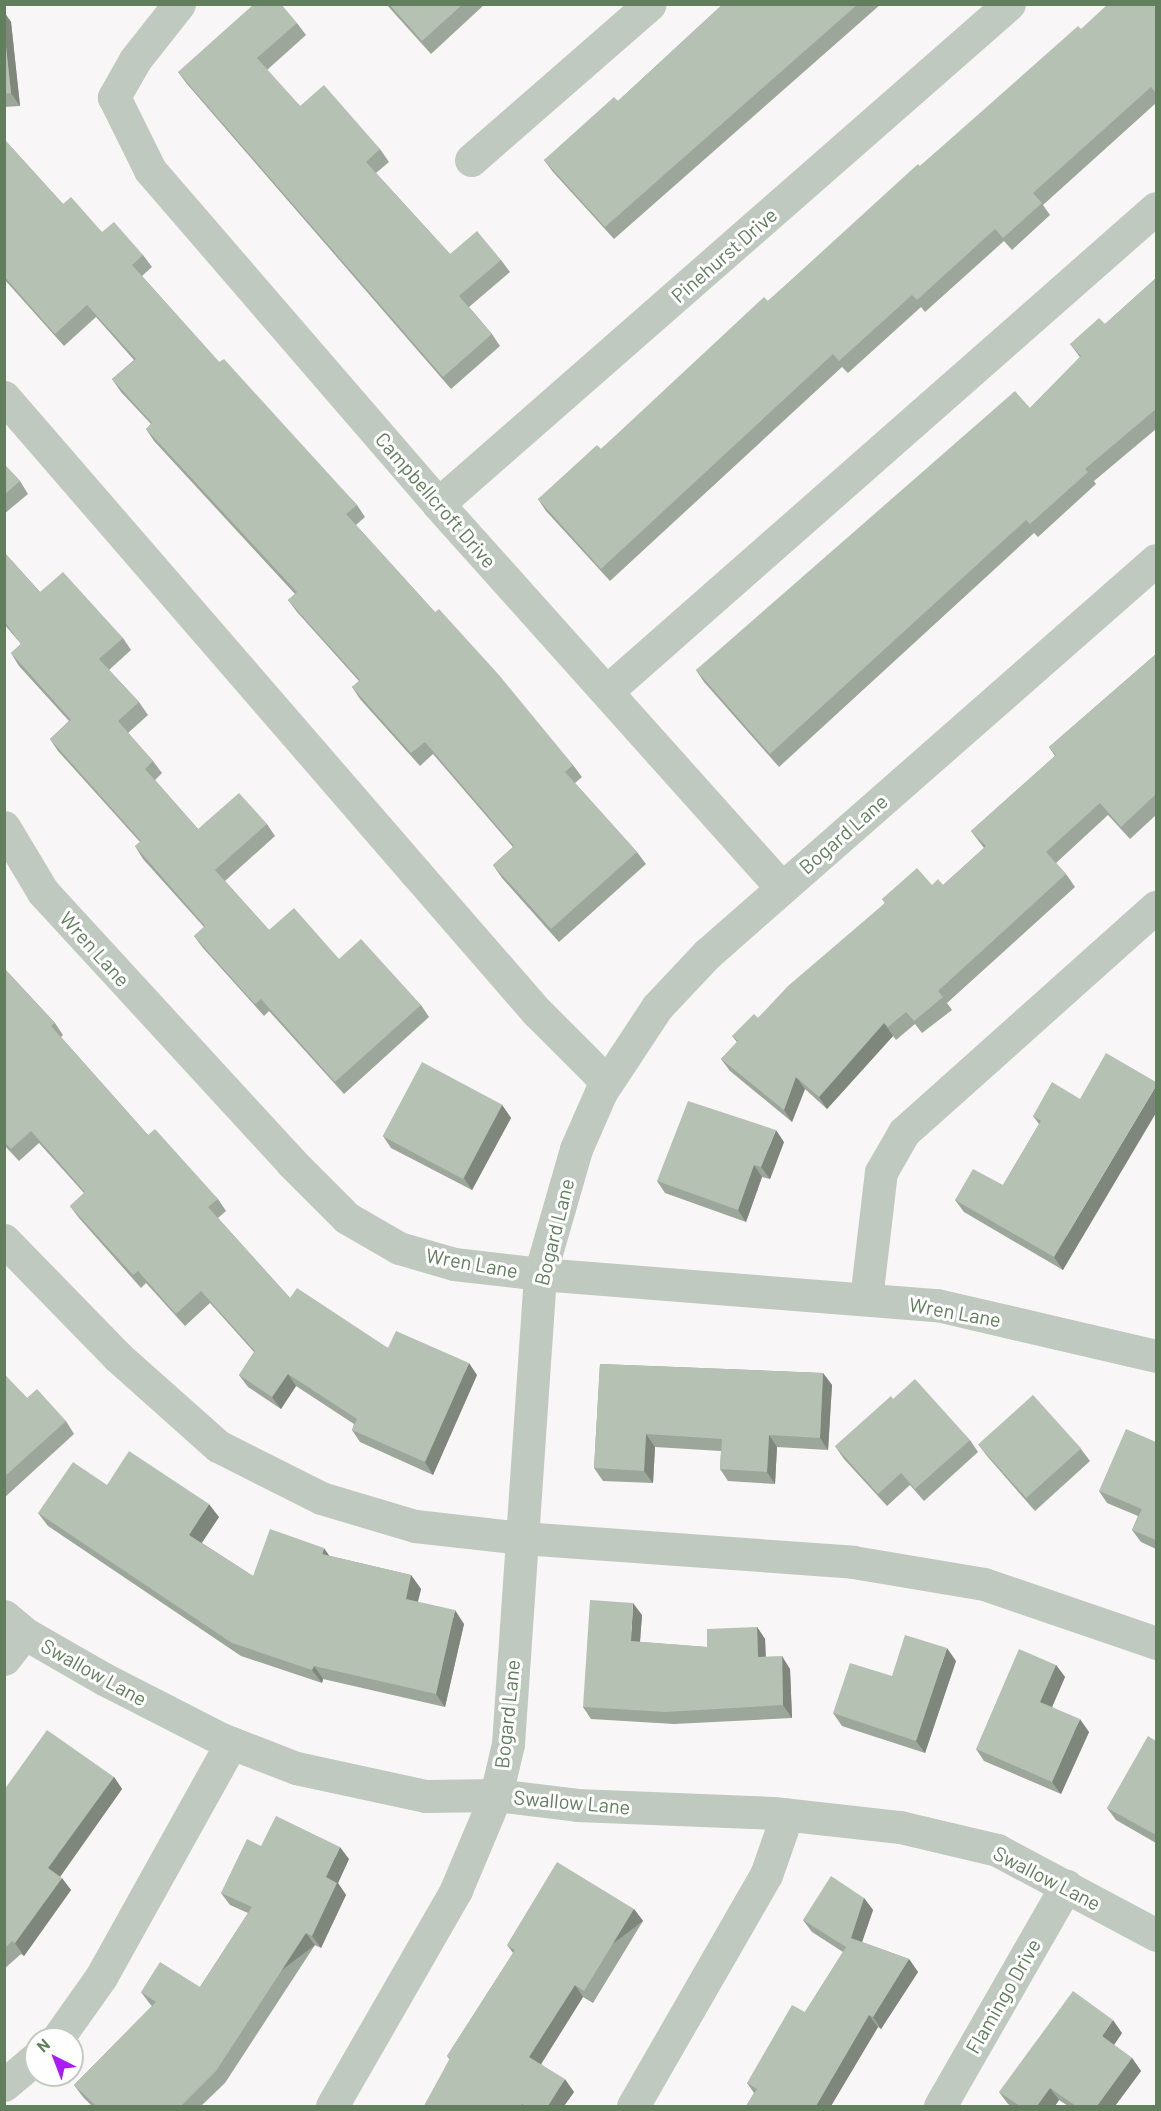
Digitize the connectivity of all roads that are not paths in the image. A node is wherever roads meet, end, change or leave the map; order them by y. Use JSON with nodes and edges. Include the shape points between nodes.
{"nodes":[{"id":1,"x":179,"y":4,"type":"edge"},
{"id":2,"x":650,"y":4,"type":"edge"},
{"id":3,"x":1009,"y":4,"type":"edge"},
{"id":4,"x":471,"y":160,"type":"dead end"},
{"id":5,"x":1156,"y":208,"type":"edge"},
{"id":6,"x":4,"y":397,"type":"edge"},
{"id":7,"x":438,"y":504,"type":"junction"},
{"id":8,"x":1156,"y":560,"type":"edge"},
{"id":9,"x":607,"y":691,"type":"junction"},
{"id":10,"x":4,"y":827,"type":"edge"},
{"id":11,"x":781,"y":887,"type":"junction"},
{"id":12,"x":1156,"y":907,"type":"edge"},
{"id":13,"x":607,"y":1082,"type":"junction"},
{"id":14,"x":4,"y":1240,"type":"edge"},
{"id":15,"x":540,"y":1274,"type":"junction"},
{"id":16,"x":866,"y":1299,"type":"junction"},
{"id":17,"x":1156,"y":1356,"type":"edge"},
{"id":18,"x":522,"y":1538,"type":"junction"},
{"id":19,"x":14,"y":1624,"type":"edge"},
{"id":20,"x":1156,"y":1643,"type":"edge"},
{"id":21,"x":4,"y":1659,"type":"edge"},
{"id":22,"x":231,"y":1743,"type":"junction"},
{"id":23,"x":496,"y":1795,"type":"junction"},
{"id":24,"x":787,"y":1815,"type":"junction"},
{"id":25,"x":1066,"y":1886,"type":"junction"},
{"id":26,"x":1156,"y":1935,"type":"edge"},
{"id":27,"x":66,"y":2027,"type":"edge"},
{"id":28,"x":24,"y":2068,"type":"edge"},
{"id":29,"x":4,"y":2085,"type":"edge"},
{"id":30,"x":332,"y":2106,"type":"edge"},
{"id":31,"x":633,"y":2106,"type":"edge"},
{"id":32,"x":940,"y":2106,"type":"edge"}],
"edges":[{"from":1,"to":7,"type":"street","name":"Campbellcroft Drive","via":[[135,60],[114,97],[150,170]]},
{"from":2,"to":4,"type":"street"},
{"from":3,"to":7,"type":"street","name":"Pinehurst Drive"},
{"from":5,"to":9,"type":"street"},
{"from":6,"to":13,"type":"street","via":[[537,1012]]},
{"from":7,"to":9,"type":"street","name":"Campbellcroft Drive"},
{"from":8,"to":11,"type":"street","name":"Bogard Lane"},
{"from":9,"to":11,"type":"street","name":"Campbellcroft Drive"},
{"from":10,"to":15,"type":"street","name":"Wren Lane","via":[[43,892],[347,1218],[399,1248],[454,1264]]},
{"from":11,"to":13,"type":"street","name":"Bogard Lane","via":[[707,954],[657,1007]]},
{"from":12,"to":16,"type":"street","via":[[904,1132],[881,1172]]},
{"from":13,"to":15,"type":"street","name":"Bogard Lane","via":[[576,1149]]},
{"from":14,"to":18,"type":"street","via":[[118,1358],[218,1446],[321,1498],[416,1526]]},
{"from":15,"to":16,"type":"street","name":"Wren Lane"},
{"from":15,"to":18,"type":"street","name":"Bogard Lane"},
{"from":16,"to":17,"type":"street","name":"Wren Lane","via":[[937,1305]]},
{"from":18,"to":20,"type":"street","via":[[853,1562],[984,1584]]},
{"from":18,"to":23,"type":"street","name":"Bogard Lane","via":[[508,1744]]},
{"from":19,"to":21,"type":"street"},
{"from":19,"to":22,"type":"street","name":"Swallow Lane","via":[[104,1679]]},
{"from":22,"to":23,"type":"street","name":"Swallow Lane","via":[[296,1768],[425,1796]]},
{"from":22,"to":27,"type":"street","via":[[101,1977]]},
{"from":23,"to":24,"type":"street","name":"Swallow Lane","via":[[577,1805]]},
{"from":23,"to":30,"type":"street","name":"Bogard Lane","via":[[456,1890]]},
{"from":24,"to":25,"type":"street","name":"Swallow Lane","via":[[900,1827],[997,1850]]},
{"from":24,"to":31,"type":"street","via":[[766,1875]]},
{"from":25,"to":26,"type":"street","name":"Swallow Lane"},
{"from":25,"to":32,"type":"street","name":"Flamingo Drive"},
{"from":28,"to":29,"type":"street"}]}
